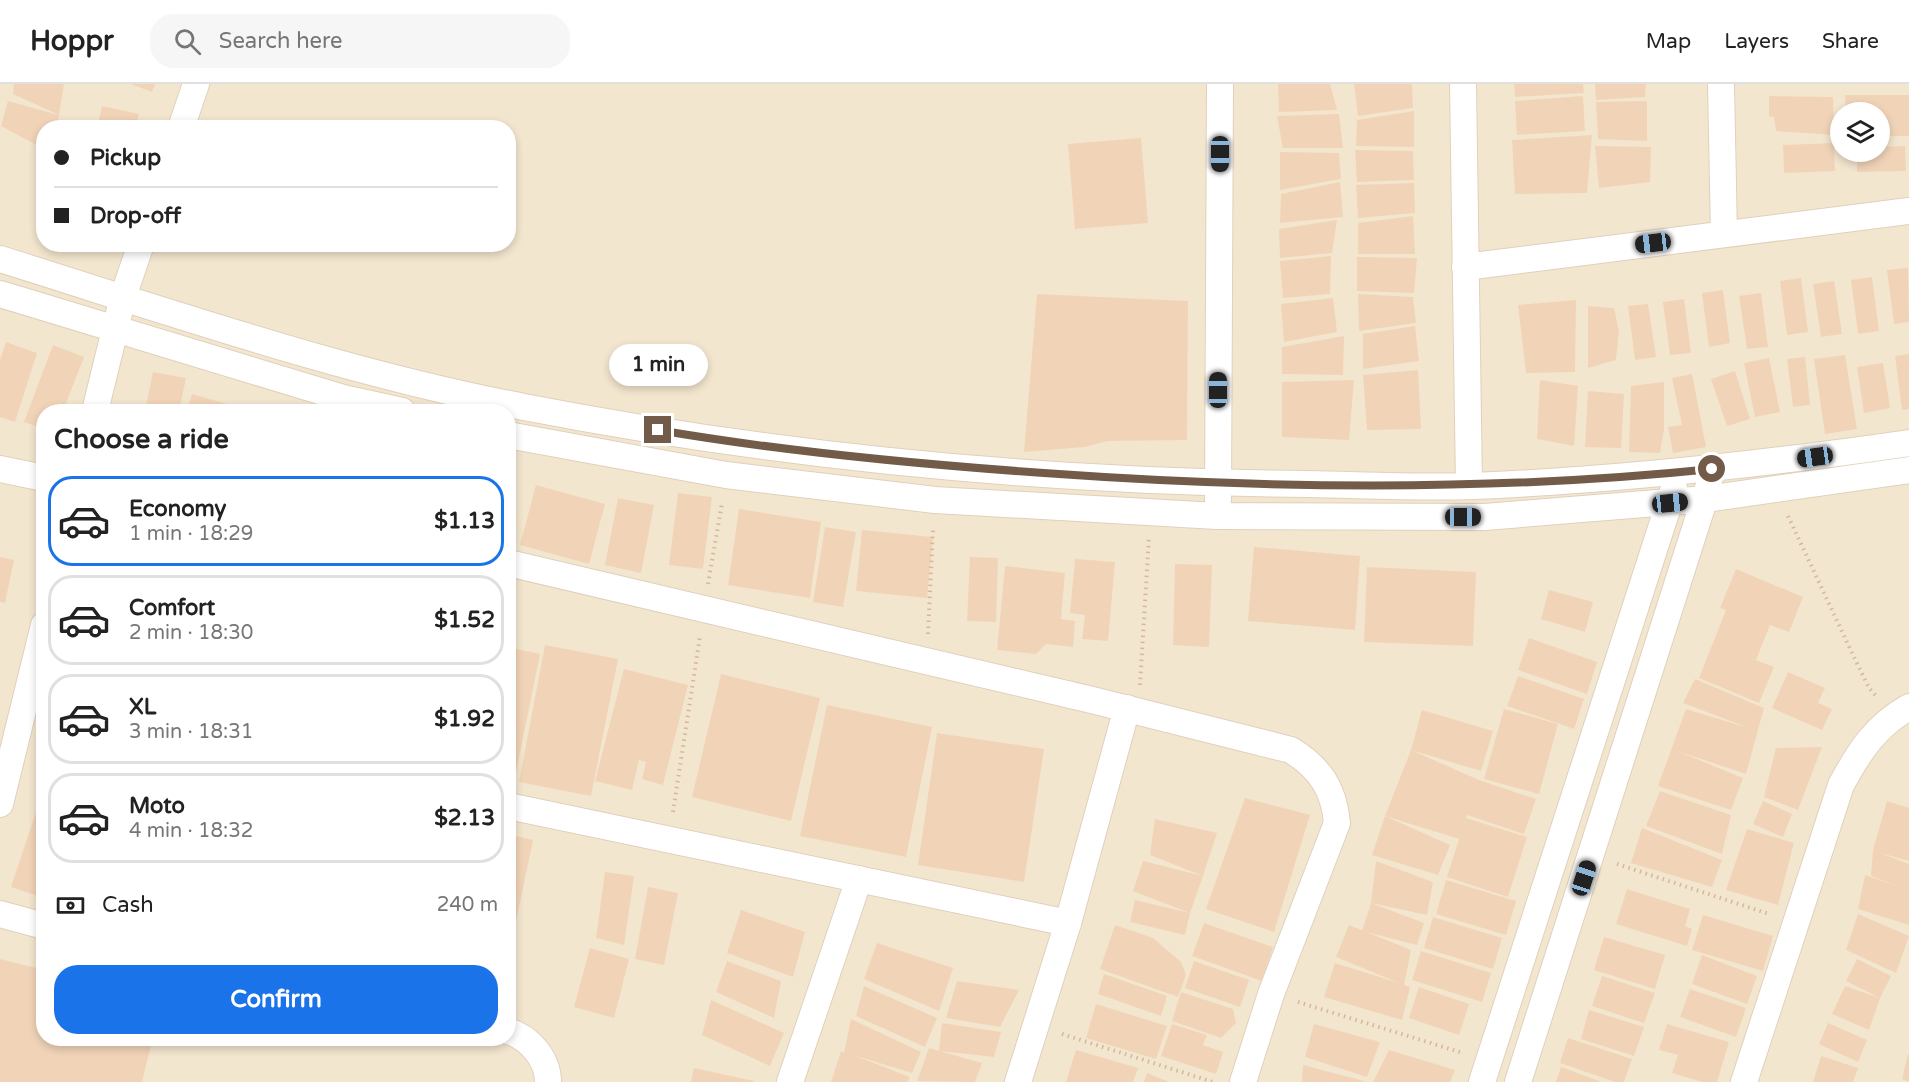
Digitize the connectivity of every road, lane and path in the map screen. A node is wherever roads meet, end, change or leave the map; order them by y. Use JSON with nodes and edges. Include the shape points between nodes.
{"nodes":[{"id":1,"x":196,"y":84,"type":"edge"},
{"id":2,"x":1220,"y":84,"type":"edge"},
{"id":3,"x":1463,"y":84,"type":"edge"},
{"id":4,"x":1721,"y":84,"type":"edge"},
{"id":5,"x":184,"y":120,"type":"edge"},
{"id":6,"x":1909,"y":211,"type":"edge"},
{"id":7,"x":1724,"y":234,"type":"junction"},
{"id":8,"x":138,"y":252,"type":"edge"},
{"id":9,"x":0,"y":259,"type":"edge"},
{"id":10,"x":1465,"y":267,"type":"junction"},
{"id":11,"x":0,"y":294,"type":"edge"},
{"id":12,"x":123,"y":297,"type":"junction"},
{"id":13,"x":115,"y":331,"type":"junction"},
{"id":14,"x":97,"y":404,"type":"edge"},
{"id":15,"x":370,"y":404,"type":"edge"},
{"id":16,"x":509,"y":404,"type":"edge"},
{"id":17,"x":516,"y":406,"type":"edge"},
{"id":18,"x":516,"y":436,"type":"edge"},
{"id":19,"x":1909,"y":443,"type":"edge"},
{"id":20,"x":0,"y":469,"type":"edge"},
{"id":21,"x":1712,"y":469,"type":"junction"},
{"id":22,"x":1909,"y":470,"type":"edge"},
{"id":23,"x":1677,"y":473,"type":"junction"},
{"id":24,"x":726,"y":475,"type":"junction"},
{"id":25,"x":36,"y":476,"type":"edge"},
{"id":26,"x":1218,"y":484,"type":"junction"},
{"id":27,"x":1469,"y":486,"type":"junction"},
{"id":28,"x":1776,"y":489,"type":"junction"},
{"id":29,"x":1706,"y":499,"type":"junction"},
{"id":30,"x":935,"y":500,"type":"junction"},
{"id":31,"x":1670,"y":503,"type":"junction"},
{"id":32,"x":1151,"y":513,"type":"junction"},
{"id":33,"x":1217,"y":516,"type":"junction"},
{"id":34,"x":516,"y":565,"type":"edge"},
{"id":35,"x":704,"y":609,"type":"junction"},
{"id":36,"x":36,"y":658,"type":"edge"},
{"id":37,"x":927,"y":661,"type":"junction"},
{"id":38,"x":1133,"y":710,"type":"junction"},
{"id":39,"x":1901,"y":711,"type":"edge"},
{"id":40,"x":0,"y":804,"type":"edge"},
{"id":41,"x":516,"y":808,"type":"edge"},
{"id":42,"x":668,"y":840,"type":"junction"},
{"id":43,"x":1591,"y":856,"type":"junction"},
{"id":44,"x":859,"y":879,"type":"junction"},
{"id":45,"x":0,"y":914,"type":"edge"},
{"id":46,"x":1068,"y":923,"type":"junction"},
{"id":47,"x":1796,"y":923,"type":"junction"},
{"id":48,"x":36,"y":924,"type":"edge"},
{"id":49,"x":1271,"y":994,"type":"junction"},
{"id":50,"x":1036,"y":1026,"type":"junction"},
{"id":51,"x":516,"y":1036,"type":"edge"},
{"id":52,"x":1486,"y":1072,"type":"edge"},
{"id":53,"x":1520,"y":1077,"type":"edge"},
{"id":54,"x":548,"y":1082,"type":"edge"},
{"id":55,"x":790,"y":1082,"type":"edge"},
{"id":56,"x":1018,"y":1082,"type":"edge"},
{"id":57,"x":1213,"y":1082,"type":"edge"},
{"id":58,"x":1243,"y":1082,"type":"edge"},
{"id":59,"x":1744,"y":1082,"type":"edge"}],
"edges":[{"from":1,"to":5,"type":"street"},
{"from":2,"to":26,"type":"street"},
{"from":3,"to":10,"type":"street"},
{"from":4,"to":7,"type":"street"},
{"from":6,"to":7,"type":"street"},
{"from":7,"to":10,"type":"street"},
{"from":8,"to":12,"type":"street"},
{"from":9,"to":12,"type":"street"},
{"from":10,"to":27,"type":"street"},
{"from":11,"to":13,"type":"street"},
{"from":12,"to":13,"type":"street"},
{"from":12,"to":16,"type":"street","via":[[353,368]]},
{"from":13,"to":14,"type":"street"},
{"from":13,"to":15,"type":"street"},
{"from":17,"to":26,"type":"street","via":[[726,442],[935,466]]},
{"from":18,"to":24,"type":"street"},
{"from":19,"to":21,"type":"street"},
{"from":20,"to":25,"type":"street"},
{"from":21,"to":23,"type":"street"},
{"from":21,"to":29,"type":"street"},
{"from":22,"to":28,"type":"street"},
{"from":23,"to":27,"type":"street"},
{"from":23,"to":31,"type":"street"},
{"from":24,"to":30,"type":"street"},
{"from":24,"to":35,"type":"path"},
{"from":26,"to":27,"type":"street"},
{"from":26,"to":33,"type":"street"},
{"from":28,"to":29,"type":"street"},
{"from":28,"to":39,"type":"path","via":[[1869,688]]},
{"from":29,"to":31,"type":"street"},
{"from":29,"to":43,"type":"street"},
{"from":30,"to":32,"type":"street"},
{"from":30,"to":37,"type":"path"},
{"from":31,"to":33,"type":"street","via":[[1485,517]]},
{"from":31,"to":52,"type":"street"},
{"from":32,"to":33,"type":"street"},
{"from":32,"to":38,"type":"path"},
{"from":34,"to":35,"type":"street"},
{"from":35,"to":37,"type":"street"},
{"from":35,"to":42,"type":"path"},
{"from":36,"to":40,"type":"street"},
{"from":37,"to":38,"type":"street"},
{"from":38,"to":46,"type":"street"},
{"from":38,"to":49,"type":"street","via":[[1291,750],[1320,772],[1329,787],[1337,823]]},
{"from":39,"to":47,"type":"street","via":[[1862,746],[1841,785]]},
{"from":41,"to":42,"type":"street"},
{"from":42,"to":44,"type":"street"},
{"from":43,"to":47,"type":"path"},
{"from":43,"to":53,"type":"street"},
{"from":44,"to":46,"type":"street"},
{"from":44,"to":55,"type":"street"},
{"from":45,"to":48,"type":"street"},
{"from":46,"to":50,"type":"street"},
{"from":47,"to":59,"type":"street"},
{"from":49,"to":52,"type":"path"},
{"from":49,"to":58,"type":"street"},
{"from":50,"to":56,"type":"street"},
{"from":50,"to":57,"type":"path"},
{"from":51,"to":54,"type":"street","via":[[532,1045],[542,1060]]},
{"from":52,"to":53,"type":"street"}]}
